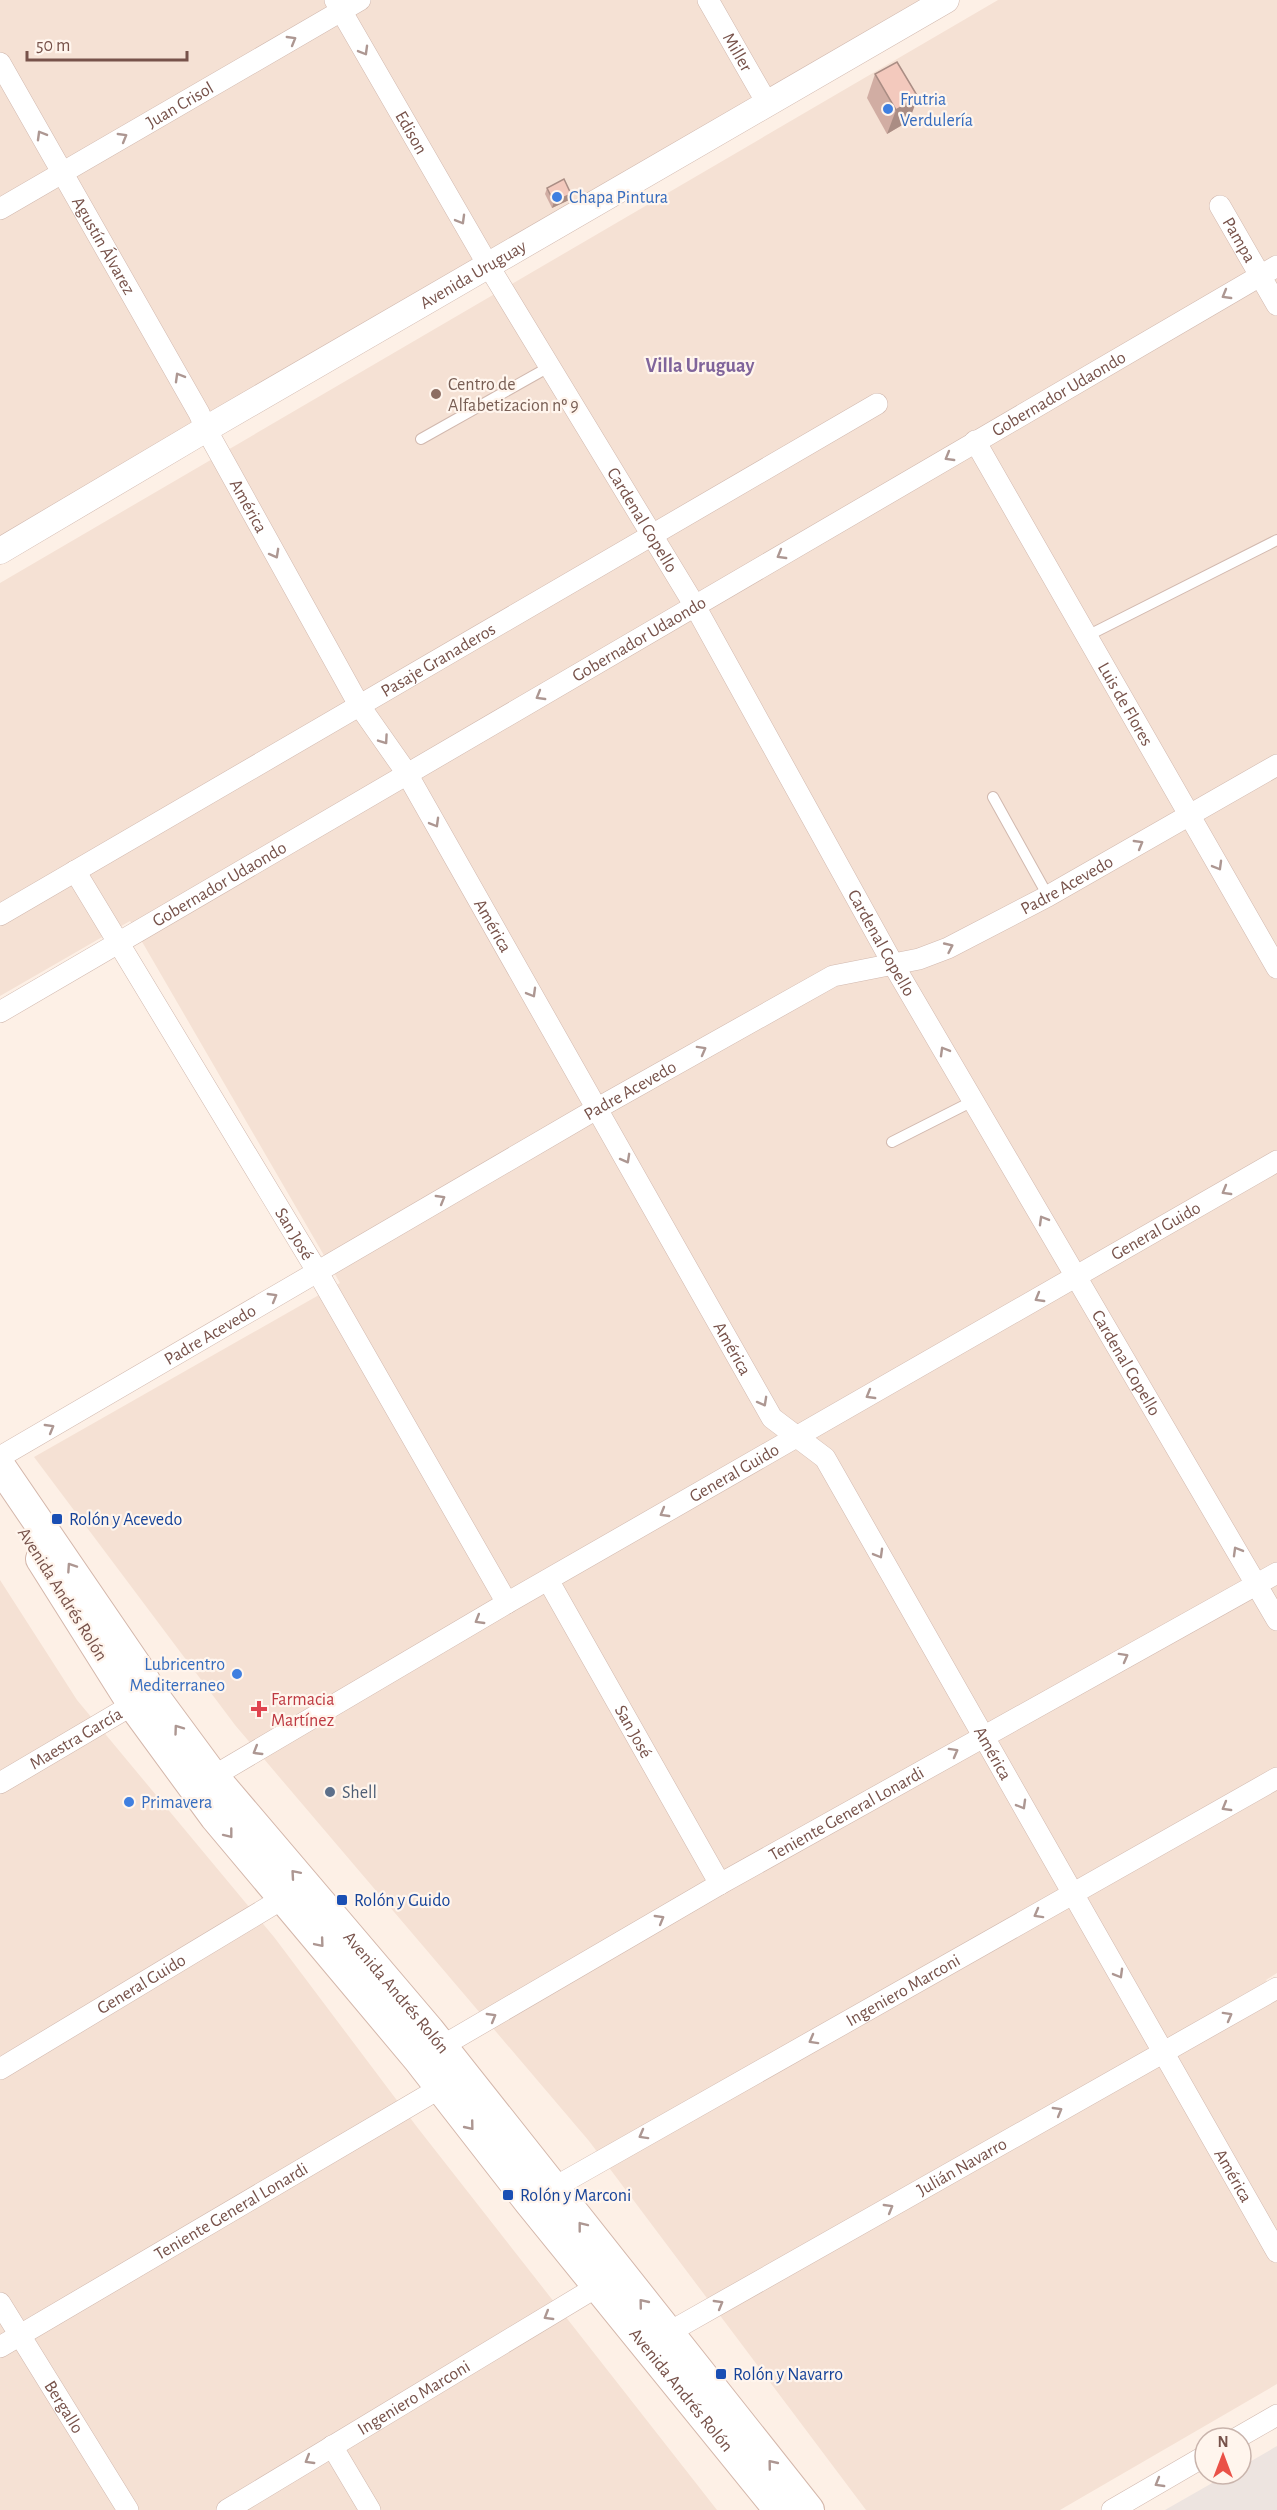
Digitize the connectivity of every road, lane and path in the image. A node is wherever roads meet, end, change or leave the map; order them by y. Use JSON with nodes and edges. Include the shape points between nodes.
{"nodes":[{"id":1,"x":360,"y":0,"type":"edge"},
{"id":2,"x":708,"y":0,"type":"edge"},
{"id":3,"x":946,"y":0,"type":"edge"},
{"id":4,"x":338,"y":6,"type":"edge"},
{"id":5,"x":0,"y":63,"type":"edge"},
{"id":6,"x":767,"y":103,"type":"junction"},
{"id":7,"x":62,"y":173,"type":"junction"},
{"id":8,"x":1220,"y":206,"type":"dead end"},
{"id":9,"x":0,"y":209,"type":"edge"},
{"id":10,"x":488,"y":266,"type":"junction"},
{"id":11,"x":1269,"y":270,"type":"edge"},
{"id":12,"x":1277,"y":305,"type":"edge"},
{"id":13,"x":549,"y":367,"type":"junction"},
{"id":14,"x":877,"y":404,"type":"dead end"},
{"id":15,"x":206,"y":429,"type":"junction"},
{"id":16,"x":421,"y":439,"type":"dead end"},
{"id":17,"x":975,"y":441,"type":"junction"},
{"id":18,"x":652,"y":535,"type":"junction"},
{"id":19,"x":1277,"y":540,"type":"edge"},
{"id":20,"x":0,"y":551,"type":"edge"},
{"id":21,"x":695,"y":606,"type":"junction"},
{"id":22,"x":1087,"y":636,"type":"junction"},
{"id":23,"x":359,"y":705,"type":"junction"},
{"id":24,"x":1277,"y":765,"type":"edge"},
{"id":25,"x":406,"y":772,"type":"junction"},
{"id":26,"x":993,"y":797,"type":"dead end"},
{"id":27,"x":1189,"y":815,"type":"junction"},
{"id":28,"x":75,"y":871,"type":"junction"},
{"id":29,"x":1048,"y":896,"type":"junction"},
{"id":30,"x":0,"y":915,"type":"edge"},
{"id":31,"x":118,"y":942,"type":"junction"},
{"id":32,"x":893,"y":964,"type":"junction"},
{"id":33,"x":1277,"y":968,"type":"edge"},
{"id":34,"x":0,"y":1012,"type":"edge"},
{"id":35,"x":973,"y":1101,"type":"junction"},
{"id":36,"x":598,"y":1108,"type":"junction"},
{"id":37,"x":892,"y":1142,"type":"dead end"},
{"id":38,"x":1277,"y":1161,"type":"edge"},
{"id":39,"x":317,"y":1271,"type":"junction"},
{"id":40,"x":1077,"y":1276,"type":"junction"},
{"id":41,"x":795,"y":1438,"type":"junction"},
{"id":42,"x":0,"y":1457,"type":"edge"},
{"id":43,"x":0,"y":1466,"type":"edge"},
{"id":44,"x":0,"y":1492,"type":"edge"},
{"id":45,"x":1277,"y":1573,"type":"edge"},
{"id":46,"x":548,"y":1580,"type":"junction"},
{"id":47,"x":1257,"y":1585,"type":"junction"},
{"id":48,"x":507,"y":1603,"type":"junction"},
{"id":49,"x":1277,"y":1620,"type":"edge"},
{"id":50,"x":142,"y":1699,"type":"junction"},
{"id":51,"x":982,"y":1736,"type":"junction"},
{"id":52,"x":1277,"y":1778,"type":"edge"},
{"id":53,"x":203,"y":1782,"type":"junction"},
{"id":54,"x":0,"y":1783,"type":"edge"},
{"id":55,"x":720,"y":1884,"type":"junction"},
{"id":56,"x":1073,"y":1894,"type":"junction"},
{"id":57,"x":282,"y":1899,"type":"junction"},
{"id":58,"x":1277,"y":1988,"type":"edge"},
{"id":59,"x":1163,"y":2052,"type":"junction"},
{"id":60,"x":430,"y":2053,"type":"junction"},
{"id":61,"x":0,"y":2069,"type":"edge"},
{"id":62,"x":451,"y":2082,"type":"junction"},
{"id":63,"x":541,"y":2195,"type":"junction"},
{"id":64,"x":1277,"y":2252,"type":"edge"},
{"id":65,"x":598,"y":2286,"type":"junction"},
{"id":66,"x":0,"y":2303,"type":"edge"},
{"id":67,"x":19,"y":2336,"type":"junction"},
{"id":68,"x":657,"y":2339,"type":"junction"},
{"id":69,"x":0,"y":2346,"type":"edge"},
{"id":70,"x":1277,"y":2415,"type":"edge"},
{"id":71,"x":1253,"y":2429,"type":"edge"},
{"id":72,"x":332,"y":2446,"type":"junction"},
{"id":73,"x":1193,"y":2463,"type":"edge"},
{"id":74,"x":128,"y":2510,"type":"edge"},
{"id":75,"x":227,"y":2510,"type":"edge"},
{"id":76,"x":370,"y":2510,"type":"edge"},
{"id":77,"x":779,"y":2510,"type":"edge"},
{"id":78,"x":809,"y":2510,"type":"edge"},
{"id":79,"x":1112,"y":2510,"type":"edge"}],
"edges":[{"from":1,"to":4,"type":"street","name":"Juan Crisol"},
{"from":2,"to":6,"type":"street","name":"Miller"},
{"from":3,"to":6,"type":"street","name":"Avenida Uruguay"},
{"from":7,"to":4,"type":"street","name":"Juan Crisol","one_way":true},
{"from":4,"to":10,"type":"street","name":"Edison","one_way":true},
{"from":7,"to":5,"type":"street","name":"Agustín Álvarez","one_way":true},
{"from":6,"to":10,"type":"street","name":"Avenida Uruguay"},
{"from":7,"to":9,"type":"street","name":"Juan Crisol"},
{"from":15,"to":7,"type":"street","name":"Agustín Álvarez","one_way":true},
{"from":8,"to":11,"type":"street","name":"Pampa"},
{"from":10,"to":13,"type":"street","name":"Cardenal Copello"},
{"from":10,"to":15,"type":"street","name":"Avenida Uruguay"},
{"from":11,"to":12,"type":"street","name":"Pampa"},
{"from":11,"to":17,"type":"street","name":"Gobernador Udaondo","one_way":true},
{"from":13,"to":16,"type":"lane"},
{"from":13,"to":18,"type":"street","name":"Cardenal Copello"},
{"from":14,"to":18,"type":"street","name":"Pasaje Granaderos"},
{"from":15,"to":20,"type":"street","name":"Avenida Uruguay"},
{"from":15,"to":23,"type":"street","name":"América","one_way":true},
{"from":17,"to":21,"type":"street","name":"Gobernador Udaondo","one_way":true},
{"from":17,"to":22,"type":"street","name":"Luis de Flores"},
{"from":18,"to":21,"type":"street","name":"Cardenal Copello"},
{"from":18,"to":23,"type":"street","name":"Pasaje Granaderos"},
{"from":19,"to":22,"type":"lane"},
{"from":21,"to":25,"type":"street","name":"Gobernador Udaondo","one_way":true},
{"from":21,"to":32,"type":"street","name":"Cardenal Copello"},
{"from":22,"to":27,"type":"street","name":"Luis de Flores"},
{"from":23,"to":25,"type":"street","name":"América","one_way":true},
{"from":23,"to":28,"type":"street","name":"Pasaje Granaderos"},
{"from":24,"to":27,"type":"street","name":"Padre Acevedo"},
{"from":25,"to":31,"type":"street","name":"Gobernador Udaondo"},
{"from":25,"to":36,"type":"street","name":"América","one_way":true},
{"from":26,"to":29,"type":"lane"},
{"from":29,"to":27,"type":"street","name":"Padre Acevedo","one_way":true},
{"from":27,"to":33,"type":"street","name":"Luis de Flores","one_way":true},
{"from":28,"to":30,"type":"street","name":"Pasaje Granaderos"},
{"from":28,"to":31,"type":"street","name":"San José"},
{"from":32,"to":29,"type":"street","name":"Padre Acevedo","one_way":true,"via":[[948,948]]},
{"from":31,"to":34,"type":"street","name":"Gobernador Udaondo"},
{"from":31,"to":39,"type":"street","name":"San José"},
{"from":35,"to":32,"type":"street","name":"Cardenal Copello","one_way":true},
{"from":36,"to":32,"type":"street","name":"Padre Acevedo","one_way":true,"via":[[833,975]]},
{"from":35,"to":37,"type":"lane"},
{"from":40,"to":35,"type":"street","name":"Cardenal Copello","one_way":true},
{"from":39,"to":36,"type":"street","name":"Padre Acevedo","one_way":true},
{"from":36,"to":41,"type":"street","name":"América","one_way":true,"via":[[772,1418]]},
{"from":38,"to":40,"type":"street","name":"General Guido","one_way":true},
{"from":42,"to":39,"type":"street","name":"Padre Acevedo","one_way":true},
{"from":39,"to":48,"type":"street","name":"San José"},
{"from":40,"to":41,"type":"street","name":"General Guido","one_way":true},
{"from":47,"to":40,"type":"street","name":"Cardenal Copello","one_way":true},
{"from":41,"to":46,"type":"street","name":"General Guido","one_way":true},
{"from":41,"to":51,"type":"street","name":"América","one_way":true,"via":[[825,1458]]},
{"from":50,"to":43,"type":"main road","name":"Avenida Andrés Rolón","one_way":true,"via":[[132,1658]]},
{"from":44,"to":50,"type":"main road","name":"Avenida Andrés Rolón"},
{"from":45,"to":47,"type":"street","name":"Teniente General Lonardi"},
{"from":46,"to":48,"type":"street","name":"General Guido"},
{"from":46,"to":55,"type":"street","name":"San José"},
{"from":47,"to":49,"type":"street","name":"Cardenal Copello"},
{"from":51,"to":47,"type":"street","name":"Teniente General Lonardi","one_way":true},
{"from":48,"to":53,"type":"street","name":"General Guido","one_way":true},
{"from":50,"to":53,"type":"main road","name":"Avenida Andrés Rolón"},
{"from":50,"to":54,"type":"street","name":"Maestra García"},
{"from":55,"to":51,"type":"street","name":"Teniente General Lonardi","one_way":true},
{"from":51,"to":56,"type":"street","name":"América","one_way":true},
{"from":52,"to":56,"type":"street","name":"Ingeniero Marconi","one_way":true},
{"from":53,"to":57,"type":"main road","name":"Avenida Andrés Rolón","one_way":true},
{"from":60,"to":53,"type":"main road","name":"Avenida Andrés Rolón","one_way":true},
{"from":60,"to":55,"type":"street","name":"Teniente General Lonardi","one_way":true},
{"from":56,"to":59,"type":"street","name":"América","one_way":true},
{"from":56,"to":63,"type":"street","name":"Ingeniero Marconi","one_way":true},
{"from":57,"to":60,"type":"main road","name":"Avenida Andrés Rolón","one_way":true},
{"from":57,"to":61,"type":"street","name":"General Guido"},
{"from":59,"to":58,"type":"street","name":"Julián Navarro","one_way":true},
{"from":59,"to":64,"type":"street","name":"América"},
{"from":68,"to":59,"type":"street","name":"Julián Navarro","one_way":true},
{"from":60,"to":62,"type":"main road","name":"Avenida Andrés Rolón"},
{"from":62,"to":63,"type":"main road","name":"Avenida Andrés Rolón"},
{"from":62,"to":67,"type":"street","name":"Teniente General Lonardi"},
{"from":63,"to":65,"type":"main road","name":"Avenida Andrés Rolón"},
{"from":68,"to":63,"type":"main road","name":"Avenida Andrés Rolón","one_way":true},
{"from":65,"to":68,"type":"main road","name":"Avenida Andrés Rolón"},
{"from":65,"to":72,"type":"street","name":"Ingeniero Marconi","one_way":true},
{"from":66,"to":67,"type":"street","name":"Bergallo"},
{"from":67,"to":69,"type":"street","name":"Teniente General Lonardi"},
{"from":67,"to":74,"type":"street","name":"Bergallo"},
{"from":68,"to":77,"type":"main road","name":"Avenida Andrés Rolón"},
{"from":78,"to":68,"type":"main road","name":"Avenida Andrés Rolón","one_way":true},
{"from":70,"to":71,"type":"street"},
{"from":72,"to":75,"type":"street","name":"Ingeniero Marconi","one_way":true},
{"from":72,"to":76,"type":"street"},
{"from":73,"to":79,"type":"street","one_way":true}]}
